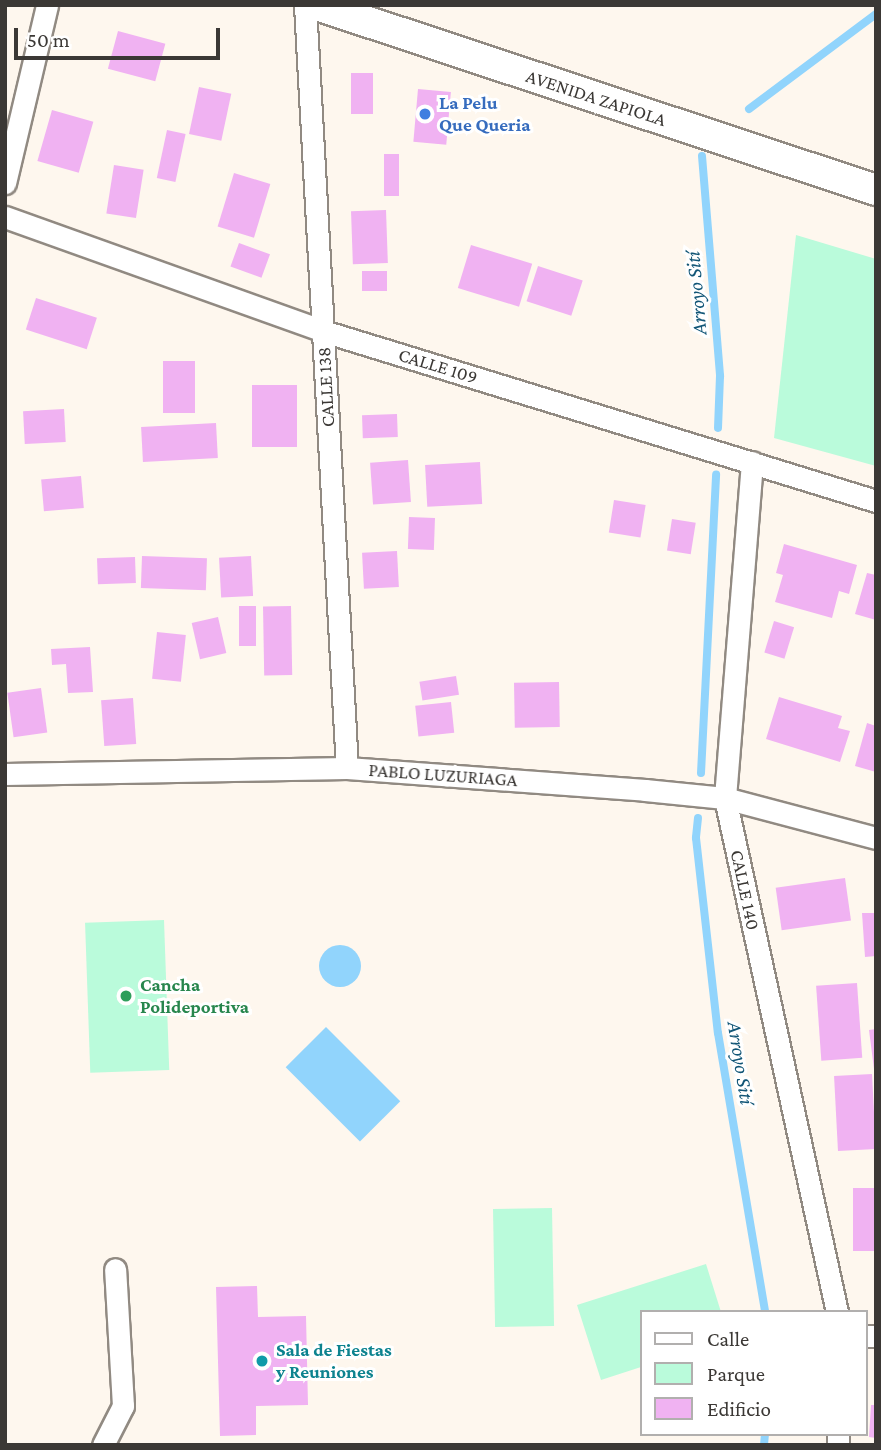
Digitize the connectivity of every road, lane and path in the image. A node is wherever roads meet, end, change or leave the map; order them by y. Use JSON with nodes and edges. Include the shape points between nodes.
{"nodes":[{"id":1,"x":47,"y":5,"type":"edge"},
{"id":2,"x":306,"y":5,"type":"edge"},
{"id":3,"x":317,"y":5,"type":"edge"},
{"id":4,"x":5,"y":183,"type":"edge"},
{"id":5,"x":876,"y":190,"type":"edge"},
{"id":6,"x":5,"y":217,"type":"edge"},
{"id":7,"x":324,"y":331,"type":"junction"},
{"id":8,"x":752,"y":462,"type":"junction"},
{"id":9,"x":876,"y":500,"type":"edge"},
{"id":10,"x":347,"y":768,"type":"junction"},
{"id":11,"x":5,"y":774,"type":"edge"},
{"id":12,"x":725,"y":798,"type":"junction"},
{"id":13,"x":876,"y":838,"type":"edge"},
{"id":14,"x":115,"y":1269,"type":"dead end"},
{"id":15,"x":837,"y":1310,"type":"edge"},
{"id":16,"x":103,"y":1445,"type":"edge"}],
"edges":[{"from":1,"to":4,"type":"street"},
{"from":2,"to":7,"type":"street","name":"CALLE 138"},
{"from":3,"to":5,"type":"main road","name":"AVENIDA ZAPIOLA"},
{"from":6,"to":7,"type":"street","name":"CALLE 109"},
{"from":7,"to":8,"type":"street","name":"CALLE 109"},
{"from":7,"to":10,"type":"street","name":"CALLE 138"},
{"from":8,"to":9,"type":"street","name":"CALLE 109"},
{"from":8,"to":12,"type":"street","name":"CALLE 140"},
{"from":10,"to":11,"type":"street","name":"PABLO LUZURIAGA"},
{"from":10,"to":12,"type":"street","name":"PABLO LUZURIAGA"},
{"from":12,"to":13,"type":"street","name":"PABLO LUZURIAGA"},
{"from":12,"to":15,"type":"street","name":"CALLE 140"},
{"from":14,"to":16,"type":"street","via":[[123,1406]]}]}
